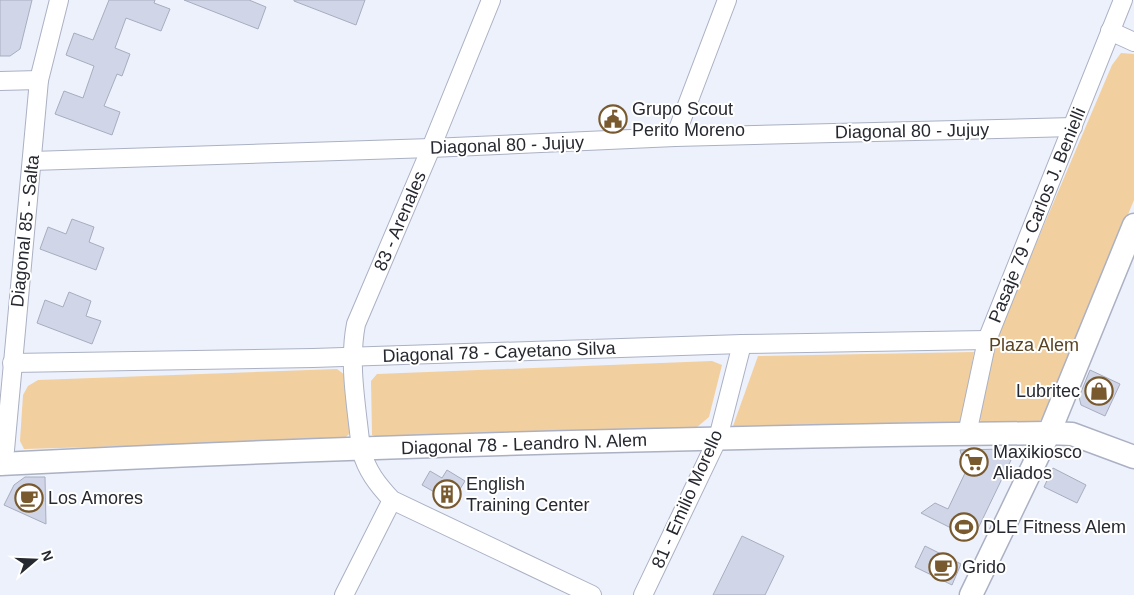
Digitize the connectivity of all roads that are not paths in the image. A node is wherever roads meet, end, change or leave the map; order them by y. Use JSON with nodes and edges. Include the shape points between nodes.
{"nodes":[{"id":1,"x":59,"y":0,"type":"edge"},
{"id":2,"x":491,"y":0,"type":"edge"},
{"id":3,"x":727,"y":0,"type":"edge"},
{"id":4,"x":1123,"y":0,"type":"edge"},
{"id":5,"x":1110,"y":31,"type":"junction"},
{"id":6,"x":1134,"y":42,"type":"edge"},
{"id":7,"x":39,"y":80,"type":"junction"},
{"id":8,"x":0,"y":81,"type":"edge"},
{"id":9,"x":1073,"y":127,"type":"junction"},
{"id":10,"x":674,"y":137,"type":"junction"},
{"id":11,"x":431,"y":148,"type":"junction"},
{"id":12,"x":32,"y":161,"type":"junction"},
{"id":13,"x":1134,"y":225,"type":"edge"},
{"id":14,"x":987,"y":340,"type":"junction"},
{"id":15,"x":742,"y":344,"type":"junction"},
{"id":16,"x":352,"y":357,"type":"junction"},
{"id":17,"x":12,"y":363,"type":"junction"},
{"id":18,"x":1049,"y":433,"type":"junction"},
{"id":19,"x":967,"y":434,"type":"junction"},
{"id":20,"x":718,"y":438,"type":"junction"},
{"id":21,"x":361,"y":450,"type":"junction"},
{"id":22,"x":1134,"y":457,"type":"edge"},
{"id":23,"x":0,"y":465,"type":"edge"},
{"id":24,"x":392,"y":500,"type":"junction"},
{"id":25,"x":344,"y":595,"type":"edge"},
{"id":26,"x":592,"y":595,"type":"edge"},
{"id":27,"x":643,"y":595,"type":"edge"},
{"id":28,"x":971,"y":595,"type":"edge"}],
"edges":[{"from":1,"to":7,"type":"street","name":"Diagonal 85 - Salta"},
{"from":2,"to":11,"type":"street","name":"83 - Arenales"},
{"from":3,"to":10,"type":"street"},
{"from":4,"to":5,"type":"street","name":"Pasaje 79 - Carlos J. Benielli"},
{"from":5,"to":6,"type":"street"},
{"from":5,"to":9,"type":"street","name":"Pasaje 79 - Carlos J. Benielli"},
{"from":7,"to":8,"type":"street"},
{"from":7,"to":12,"type":"street","name":"Diagonal 85 - Salta"},
{"from":9,"to":10,"type":"street","name":"Diagonal 80 - Jujuy"},
{"from":9,"to":14,"type":"street","name":"Pasaje 79 - Carlos J. Benielli"},
{"from":10,"to":11,"type":"street","name":"Diagonal 80 - Jujuy"},
{"from":11,"to":12,"type":"street","name":"Diagonal 80 - Jujuy"},
{"from":11,"to":16,"type":"street","name":"83 - Arenales","via":[[356,324]]},
{"from":12,"to":17,"type":"street","name":"Diagonal 85 - Salta"},
{"from":13,"to":18,"type":"street"},
{"from":14,"to":15,"type":"street","name":"Diagonal 78 - Cayetano Silva"},
{"from":14,"to":19,"type":"street","name":"Pasaje 79 - Carlos J. Benielli"},
{"from":15,"to":16,"type":"street","name":"Diagonal 78 - Cayetano Silva"},
{"from":15,"to":20,"type":"street","name":"81 - Emilio Morello"},
{"from":16,"to":17,"type":"street","name":"Diagonal 78 - Cayetano Silva"},
{"from":16,"to":21,"type":"street","name":"83 - Arenales"},
{"from":17,"to":23,"type":"street","name":"Diagonal 85 - Salta","via":[[5,450]]},
{"from":18,"to":19,"type":"street","name":"Diagonal 78 - Leandro N. Alem"},
{"from":18,"to":22,"type":"street","name":"Diagonal 78 - Leandro N. Alem","via":[[1072,434]]},
{"from":18,"to":28,"type":"street"},
{"from":19,"to":20,"type":"street","name":"Diagonal 78 - Leandro N. Alem"},
{"from":20,"to":21,"type":"street","name":"Diagonal 78 - Leandro N. Alem"},
{"from":20,"to":27,"type":"street","name":"81 - Emilio Morello"},
{"from":21,"to":23,"type":"street","name":"Diagonal 78 - Leandro N. Alem","via":[[124,457]]},
{"from":21,"to":24,"type":"street","name":"83 - Arenales","via":[[373,479]]},
{"from":24,"to":25,"type":"street"},
{"from":24,"to":26,"type":"street"}]}
